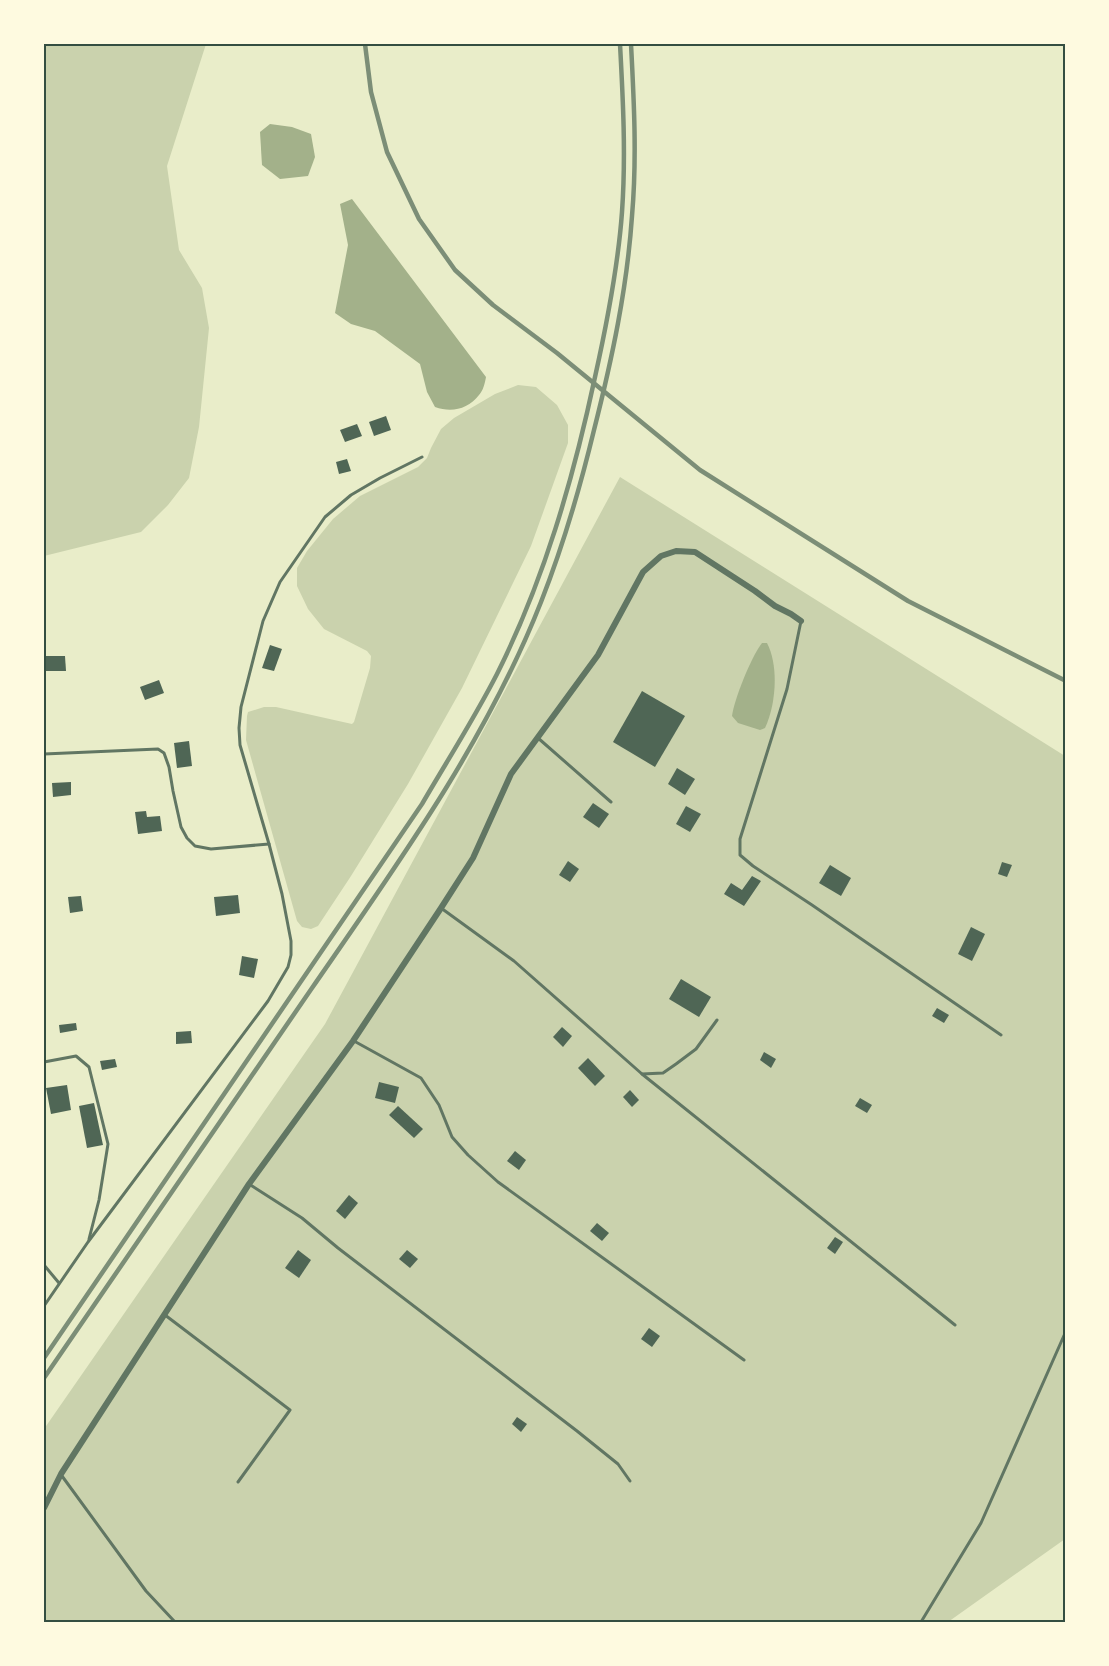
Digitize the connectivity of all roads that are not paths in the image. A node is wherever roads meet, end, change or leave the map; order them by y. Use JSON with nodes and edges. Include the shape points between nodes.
{"nodes":[{"id":1,"x":422,"y":457,"type":"dead end"},
{"id":2,"x":801,"y":621,"type":"joint"},
{"id":3,"x":538,"y":738,"type":"junction"},
{"id":4,"x":44,"y":754,"type":"edge"},
{"id":5,"x":611,"y":802,"type":"dead end"},
{"id":6,"x":269,"y":844,"type":"junction"},
{"id":7,"x":441,"y":908,"type":"junction"},
{"id":8,"x":717,"y":1020,"type":"dead end"},
{"id":9,"x":1001,"y":1035,"type":"dead end"},
{"id":10,"x":353,"y":1041,"type":"junction"},
{"id":11,"x":44,"y":1062,"type":"edge"},
{"id":12,"x":642,"y":1074,"type":"junction"},
{"id":13,"x":249,"y":1184,"type":"junction"},
{"id":14,"x":88,"y":1242,"type":"junction"},
{"id":15,"x":44,"y":1265,"type":"edge"},
{"id":16,"x":59,"y":1283,"type":"junction"},
{"id":17,"x":44,"y":1306,"type":"edge"},
{"id":18,"x":165,"y":1315,"type":"junction"},
{"id":19,"x":955,"y":1325,"type":"dead end"},
{"id":20,"x":1065,"y":1331,"type":"edge"},
{"id":21,"x":744,"y":1360,"type":"dead end"},
{"id":22,"x":61,"y":1474,"type":"junction"},
{"id":23,"x":630,"y":1481,"type":"dead end"},
{"id":24,"x":238,"y":1482,"type":"dead end"},
{"id":25,"x":44,"y":1508,"type":"edge"},
{"id":26,"x":175,"y":1623,"type":"edge"},
{"id":27,"x":921,"y":1623,"type":"edge"}],
"edges":[{"from":1,"to":6,"type":"lane","via":[[351,495],[325,517],[280,582],[263,621],[239,728],[240,745]]},
{"from":2,"to":3,"type":"street","via":[[695,552],[676,551],[661,556],[643,572],[598,655]]},
{"from":2,"to":9,"type":"lane","via":[[787,689],[740,839],[740,855]]},
{"from":3,"to":5,"type":"lane"},
{"from":3,"to":7,"type":"street","via":[[511,774],[472,858]]},
{"from":4,"to":6,"type":"lane","via":[[158,749],[164,753],[169,767],[181,827],[195,846],[211,849]]},
{"from":6,"to":14,"type":"lane","via":[[291,941],[288,967],[267,1001]]},
{"from":7,"to":10,"type":"street"},
{"from":7,"to":12,"type":"lane","via":[[514,961]]},
{"from":8,"to":12,"type":"lane","via":[[696,1049],[676,1064],[663,1073]]},
{"from":10,"to":13,"type":"street"},
{"from":10,"to":21,"type":"lane","via":[[421,1078],[439,1105],[452,1137],[498,1182]]},
{"from":11,"to":14,"type":"lane","via":[[76,1056],[89,1067],[108,1144]]},
{"from":12,"to":19,"type":"lane"},
{"from":13,"to":18,"type":"street"},
{"from":13,"to":23,"type":"lane","via":[[302,1218],[577,1431],[618,1464]]},
{"from":14,"to":16,"type":"lane"},
{"from":15,"to":16,"type":"lane"},
{"from":16,"to":17,"type":"lane"},
{"from":18,"to":22,"type":"street"},
{"from":18,"to":24,"type":"lane","via":[[290,1410]]},
{"from":20,"to":27,"type":"lane","via":[[981,1523]]},
{"from":22,"to":25,"type":"street"},
{"from":22,"to":26,"type":"lane","via":[[146,1591]]}]}
